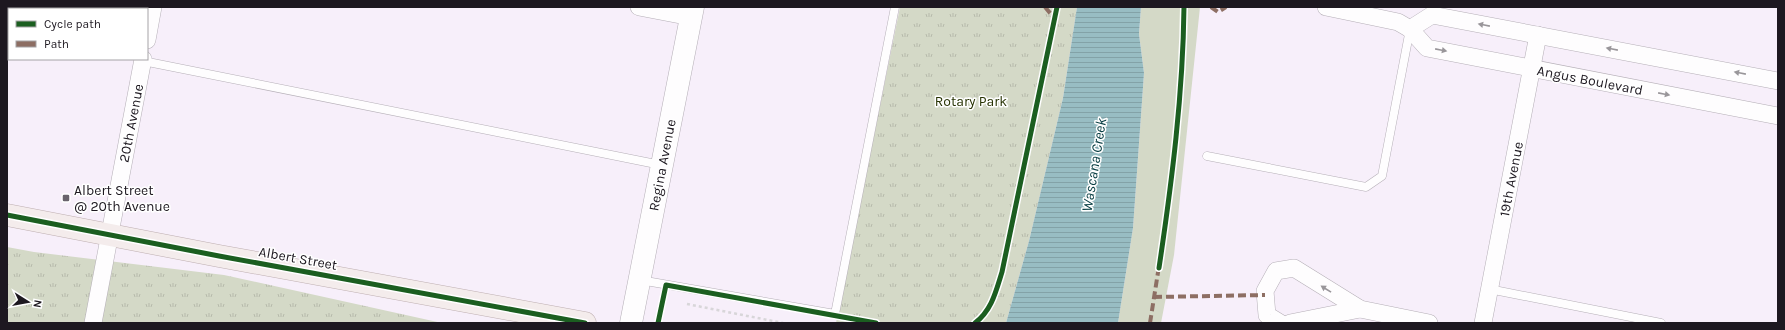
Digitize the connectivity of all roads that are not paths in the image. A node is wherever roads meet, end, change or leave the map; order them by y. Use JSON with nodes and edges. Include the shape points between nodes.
{"nodes":[{"id":1,"x":154,"y":7,"type":"edge"},
{"id":2,"x":639,"y":7,"type":"edge"},
{"id":3,"x":895,"y":7,"type":"edge"},
{"id":4,"x":1326,"y":7,"type":"edge"},
{"id":5,"x":692,"y":12,"type":"edge"},
{"id":6,"x":1403,"y":19,"type":"edge"},
{"id":7,"x":148,"y":35,"type":"edge"},
{"id":8,"x":1538,"y":35,"type":"junction"},
{"id":9,"x":143,"y":60,"type":"edge"},
{"id":10,"x":1532,"y":68,"type":"junction"},
{"id":11,"x":1778,"y":80,"type":"edge"},
{"id":12,"x":1778,"y":116,"type":"edge"},
{"id":13,"x":1207,"y":156,"type":"dead end"},
{"id":14,"x":662,"y":165,"type":"junction"},
{"id":15,"x":7,"y":215,"type":"edge"},
{"id":16,"x":110,"y":234,"type":"junction"},
{"id":17,"x":639,"y":280,"type":"junction"},
{"id":18,"x":1489,"y":289,"type":"junction"},
{"id":19,"x":1360,"y":309,"type":"junction"},
{"id":20,"x":92,"y":323,"type":"edge"},
{"id":21,"x":585,"y":323,"type":"edge"},
{"id":22,"x":630,"y":323,"type":"edge"},
{"id":23,"x":1280,"y":323,"type":"edge"},
{"id":24,"x":1290,"y":323,"type":"edge"},
{"id":25,"x":1430,"y":323,"type":"edge"},
{"id":26,"x":1483,"y":323,"type":"edge"},
{"id":27,"x":1661,"y":323,"type":"edge"}],
"edges":[{"from":1,"to":7,"type":"street"},
{"from":2,"to":5,"type":"street"},
{"from":3,"to":17,"type":"lane","via":[[835,314]]},
{"from":4,"to":6,"type":"street"},
{"from":5,"to":14,"type":"street","name":"Regina Avenue"},
{"from":8,"to":6,"type":"street","one_way":true,"via":[[1432,15]]},
{"from":6,"to":10,"type":"street","name":"Angus Boulevard","one_way":true,"via":[[1427,48]]},
{"from":6,"to":13,"type":"lane","via":[[1382,176],[1366,187]]},
{"from":8,"to":10,"type":"street","name":"19th Avenue"},
{"from":11,"to":8,"type":"street","one_way":true},
{"from":9,"to":14,"type":"lane"},
{"from":9,"to":16,"type":"street","name":"20th Avenue"},
{"from":10,"to":12,"type":"street","name":"Angus Boulevard","one_way":true},
{"from":10,"to":18,"type":"street","name":"19th Avenue"},
{"from":14,"to":17,"type":"street","name":"Regina Avenue"},
{"from":15,"to":16,"type":"main road","name":"Albert Street"},
{"from":16,"to":20,"type":"street","name":"20th Avenue"},
{"from":16,"to":21,"type":"main road","name":"Albert Street"},
{"from":17,"to":22,"type":"street","name":"Regina Avenue"},
{"from":18,"to":26,"type":"street","name":"19th Avenue"},
{"from":18,"to":27,"type":"lane"},
{"from":19,"to":23,"type":"street","one_way":true,"via":[[1294,268],[1276,271],[1265,295],[1267,315]]},
{"from":19,"to":24,"type":"street"},
{"from":19,"to":25,"type":"street"}]}
